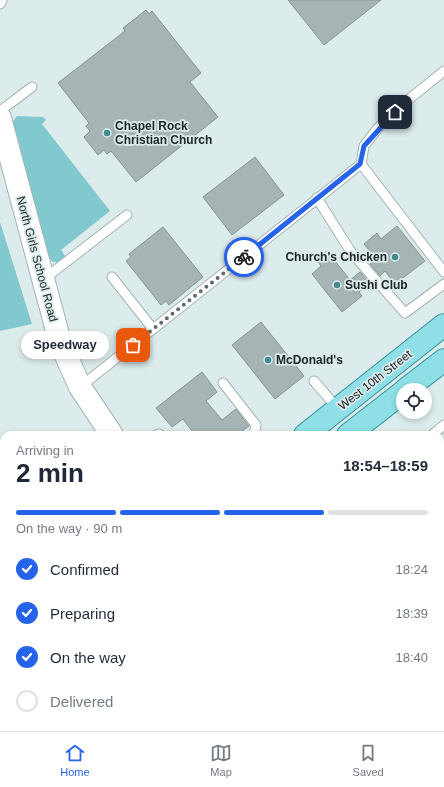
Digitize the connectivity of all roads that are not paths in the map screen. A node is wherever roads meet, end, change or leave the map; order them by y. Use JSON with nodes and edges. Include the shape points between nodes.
{"nodes":[{"id":1,"x":2,"y":0,"type":"edge"},
{"id":2,"x":0,"y":4,"type":"edge"},
{"id":3,"x":444,"y":71,"type":"edge"},
{"id":4,"x":32,"y":87,"type":"dead end"},
{"id":5,"x":0,"y":111,"type":"edge"},
{"id":6,"x":0,"y":118,"type":"edge"},
{"id":7,"x":360,"y":164,"type":"junction"},
{"id":8,"x":317,"y":198,"type":"junction"},
{"id":9,"x":127,"y":215,"type":"dead end"},
{"id":10,"x":444,"y":272,"type":"edge"},
{"id":11,"x":112,"y":276,"type":"dead end"},
{"id":12,"x":42,"y":280,"type":"junction"},
{"id":13,"x":444,"y":284,"type":"edge"},
{"id":14,"x":444,"y":325,"type":"edge"},
{"id":15,"x":153,"y":329,"type":"junction"},
{"id":16,"x":444,"y":360,"type":"edge"},
{"id":17,"x":314,"y":381,"type":"dead end"},
{"id":18,"x":223,"y":383,"type":"dead end"},
{"id":19,"x":414,"y":383,"type":"edge"},
{"id":20,"x":80,"y":387,"type":"junction"},
{"id":21,"x":396,"y":397,"type":"edge"},
{"id":22,"x":338,"y":409,"type":"junction"},
{"id":23,"x":109,"y":431,"type":"edge"},
{"id":24,"x":255,"y":431,"type":"edge"},
{"id":25,"x":310,"y":431,"type":"edge"},
{"id":26,"x":353,"y":431,"type":"edge"}],
"edges":[{"from":1,"to":2,"type":"lane"},
{"from":3,"to":7,"type":"lane","via":[[378,128],[364,146]]},
{"from":4,"to":5,"type":"lane"},
{"from":6,"to":12,"type":"main road","name":"North Girls School Road"},
{"from":7,"to":8,"type":"lane"},
{"from":7,"to":10,"type":"lane"},
{"from":8,"to":13,"type":"lane","via":[[351,252],[405,314]]},
{"from":8,"to":15,"type":"lane"},
{"from":9,"to":12,"type":"lane"},
{"from":11,"to":15,"type":"lane"},
{"from":12,"to":20,"type":"main road","name":"North Girls School Road","via":[[58,335]]},
{"from":14,"to":22,"type":"main road","name":"West 10th Street","via":[[378,373]]},
{"from":15,"to":20,"type":"lane"},
{"from":16,"to":19,"type":"main road"},
{"from":17,"to":22,"type":"lane"},
{"from":18,"to":24,"type":"lane","via":[[256,425]]},
{"from":20,"to":23,"type":"main road","name":"North Girls School Road"},
{"from":21,"to":26,"type":"main road"},
{"from":22,"to":25,"type":"main road","name":"West 10th Street"}]}
